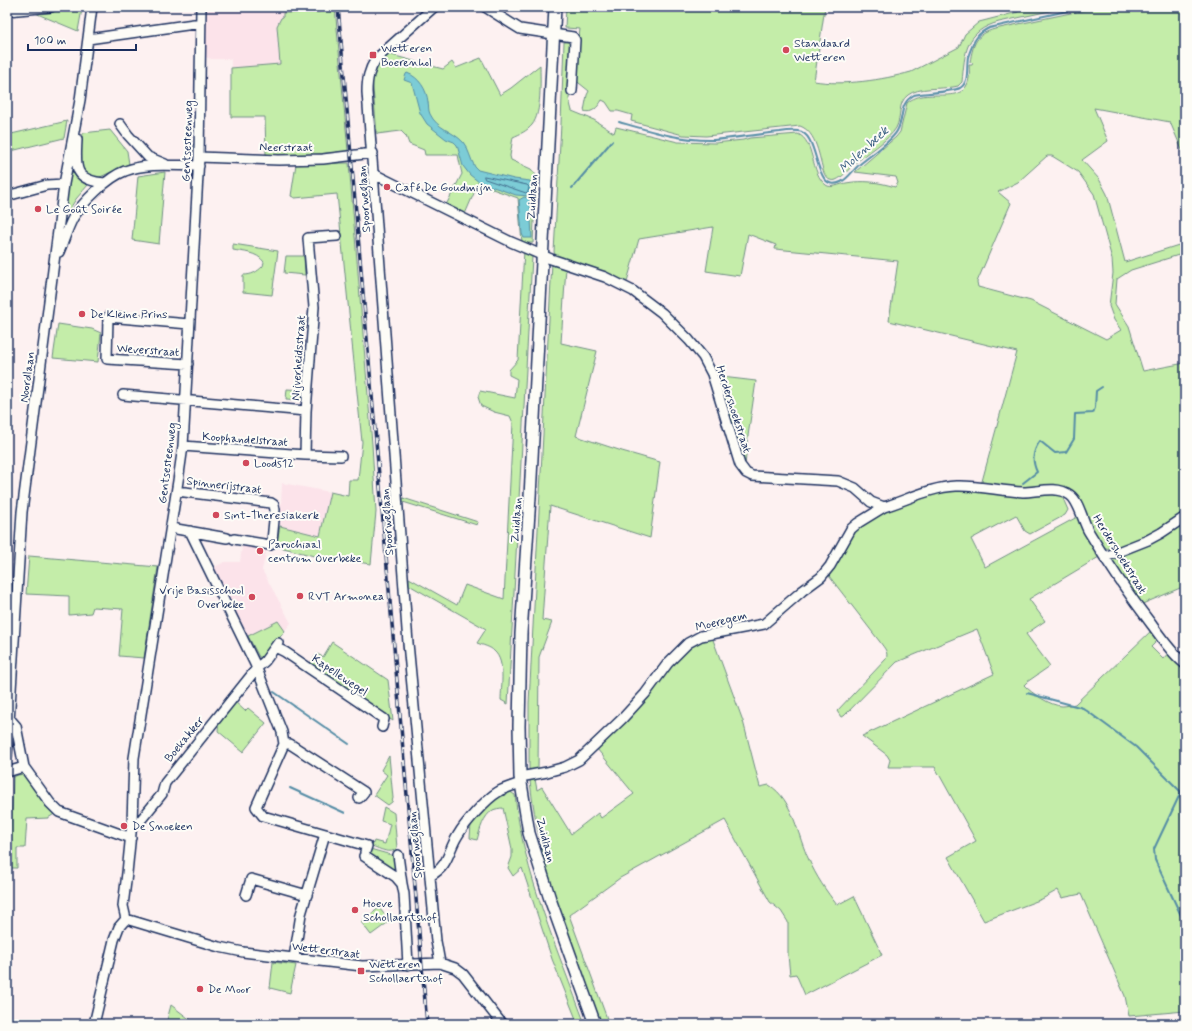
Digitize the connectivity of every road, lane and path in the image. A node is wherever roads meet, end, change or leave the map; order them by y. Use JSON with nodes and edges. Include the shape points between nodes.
{"nodes":[{"id":1,"x":51,"y":7,"type":"edge"},
{"id":2,"x":92,"y":7,"type":"edge"},
{"id":3,"x":201,"y":7,"type":"edge"},
{"id":4,"x":434,"y":7,"type":"edge"},
{"id":5,"x":485,"y":7,"type":"edge"},
{"id":6,"x":555,"y":7,"type":"edge"},
{"id":7,"x":7,"y":11,"type":"edge"},
{"id":8,"x":201,"y":23,"type":"junction"},
{"id":9,"x":554,"y":33,"type":"junction"},
{"id":10,"x":88,"y":39,"type":"junction"},
{"id":11,"x":572,"y":91,"type":"dead end"},
{"id":12,"x":80,"y":100,"type":"junction"},
{"id":13,"x":120,"y":124,"type":"dead end"},
{"id":14,"x":373,"y":153,"type":"junction"},
{"id":15,"x":199,"y":162,"type":"junction"},
{"id":16,"x":168,"y":165,"type":"junction"},
{"id":17,"x":374,"y":174,"type":"junction"},
{"id":18,"x":104,"y":183,"type":"junction"},
{"id":19,"x":64,"y":184,"type":"junction"},
{"id":20,"x":7,"y":196,"type":"edge"},
{"id":21,"x":336,"y":236,"type":"dead end"},
{"id":22,"x":542,"y":255,"type":"junction"},
{"id":23,"x":54,"y":264,"type":"junction"},
{"id":24,"x":189,"y":324,"type":"junction"},
{"id":25,"x":188,"y":364,"type":"junction"},
{"id":26,"x":123,"y":394,"type":"dead end"},
{"id":27,"x":186,"y":401,"type":"junction"},
{"id":28,"x":306,"y":411,"type":"junction"},
{"id":29,"x":183,"y":446,"type":"junction"},
{"id":30,"x":305,"y":455,"type":"junction"},
{"id":31,"x":341,"y":456,"type":"dead end"},
{"id":32,"x":177,"y":491,"type":"junction"},
{"id":33,"x":884,"y":507,"type":"junction"},
{"id":34,"x":1185,"y":517,"type":"edge"},
{"id":35,"x":171,"y":528,"type":"junction"},
{"id":36,"x":190,"y":530,"type":"junction"},
{"id":37,"x":1105,"y":557,"type":"junction"},
{"id":38,"x":1185,"y":664,"type":"edge"},
{"id":39,"x":257,"y":668,"type":"junction"},
{"id":40,"x":9,"y":683,"type":"edge"},
{"id":41,"x":9,"y":718,"type":"junction"},
{"id":42,"x":382,"y":727,"type":"dead end"},
{"id":43,"x":284,"y":744,"type":"junction"},
{"id":44,"x":7,"y":756,"type":"edge"},
{"id":45,"x":24,"y":767,"type":"junction"},
{"id":46,"x":7,"y":772,"type":"edge"},
{"id":47,"x":521,"y":780,"type":"junction"},
{"id":48,"x":359,"y":798,"type":"dead end"},
{"id":49,"x":132,"y":823,"type":"junction"},
{"id":50,"x":325,"y":834,"type":"junction"},
{"id":51,"x":131,"y":838,"type":"junction"},
{"id":52,"x":398,"y":855,"type":"dead end"},
{"id":53,"x":430,"y":876,"type":"junction"},
{"id":54,"x":402,"y":884,"type":"junction"},
{"id":55,"x":246,"y":895,"type":"dead end"},
{"id":56,"x":307,"y":895,"type":"junction"},
{"id":57,"x":126,"y":919,"type":"junction"},
{"id":58,"x":294,"y":958,"type":"junction"},
{"id":59,"x":440,"y":963,"type":"junction"},
{"id":60,"x":408,"y":965,"type":"junction"},
{"id":61,"x":94,"y":1024,"type":"edge"},
{"id":62,"x":502,"y":1024,"type":"edge"},
{"id":63,"x":595,"y":1024,"type":"edge"}],
"edges":[{"from":1,"to":7,"type":"street"},
{"from":2,"to":10,"type":"street","name":"Noordlaan"},
{"from":3,"to":8,"type":"street","name":"Gentsesteenweg"},
{"from":4,"to":14,"type":"street","name":"Spoorweglaan","via":[[376,59],[370,68],[367,79]]},
{"from":5,"to":9,"type":"street","via":[[520,29]]},
{"from":6,"to":9,"type":"main road","name":"Zuidlaan"},
{"from":8,"to":10,"type":"street"},
{"from":8,"to":15,"type":"street","name":"Gentsesteenweg"},
{"from":9,"to":11,"type":"street","via":[[576,40]]},
{"from":9,"to":22,"type":"main road","name":"Zuidlaan"},
{"from":10,"to":12,"type":"street","name":"Noordlaan"},
{"from":12,"to":18,"type":"street","name":"Noordlaan","via":[[77,166],[82,176],[88,180]]},
{"from":12,"to":19,"type":"street","name":"Noordlaan"},
{"from":13,"to":16,"type":"street","via":[[148,157]]},
{"from":14,"to":15,"type":"street","name":"Neerstraat","via":[[323,159]]},
{"from":14,"to":17,"type":"street","name":"Spoorweglaan"},
{"from":15,"to":16,"type":"street","name":"Noordlaan"},
{"from":15,"to":24,"type":"street","name":"Gentsesteenweg"},
{"from":16,"to":18,"type":"street","name":"Noordlaan","via":[[145,166],[124,171]]},
{"from":17,"to":22,"type":"street","name":"Herdershoekstraat","via":[[472,224]]},
{"from":17,"to":53,"type":"street","name":"Spoorweglaan","via":[[408,643]]},
{"from":18,"to":23,"type":"street","name":"Noordlaan","via":[[72,219]]},
{"from":19,"to":20,"type":"street","via":[[47,185]]},
{"from":19,"to":23,"type":"street","name":"Noordlaan"},
{"from":21,"to":28,"type":"street","name":"Nijverheidsstraat","via":[[308,238],[314,307]]},
{"from":22,"to":33,"type":"street","name":"Herdershoekstraat","via":[[592,272],[625,287],[671,321],[703,357],[712,374],[740,465],[746,473],[760,477],[838,481],[855,488],[871,502]]},
{"from":22,"to":47,"type":"main road","name":"Zuidlaan","via":[[521,634]]},
{"from":23,"to":40,"type":"street","name":"Noordlaan","via":[[22,512]]},
{"from":24,"to":25,"type":"street","name":"Gentsesteenweg"},
{"from":24,"to":25,"type":"street","name":"Weverstraat","via":[[108,317],[107,359]]},
{"from":25,"to":27,"type":"street","name":"Gentsesteenweg"},
{"from":26,"to":27,"type":"street","name":"Nijverheidsstraat"},
{"from":27,"to":28,"type":"street","name":"Nijverheidsstraat"},
{"from":27,"to":29,"type":"street","name":"Gentsesteenweg"},
{"from":28,"to":30,"type":"street","name":"Koophandelstraat"},
{"from":29,"to":30,"type":"street","name":"Koophandelstraat"},
{"from":29,"to":32,"type":"street","name":"Gentsesteenweg"},
{"from":30,"to":31,"type":"street","name":"Koophandelstraat"},
{"from":32,"to":35,"type":"street","name":"Gentsesteenweg"},
{"from":32,"to":36,"type":"street","name":"Spinnerijstraat","via":[[271,502],[274,505],[270,545]]},
{"from":33,"to":37,"type":"street","name":"Herdershoekstraat","via":[[935,490],[956,486],[1023,492],[1060,490],[1072,497],[1088,531]]},
{"from":33,"to":47,"type":"street","name":"Moeregem","via":[[858,523],[848,534],[821,577],[764,624],[701,636],[688,643],[668,663],[627,714],[579,760]]},
{"from":34,"to":37,"type":"street","via":[[1148,540]]},
{"from":35,"to":36,"type":"street"},
{"from":35,"to":49,"type":"street","name":"Gentsesteenweg","via":[[134,758]]},
{"from":36,"to":39,"type":"street"},
{"from":37,"to":38,"type":"street","name":"Herdershoekstraat","via":[[1131,597]]},
{"from":39,"to":42,"type":"street","name":"Kapellewegel","via":[[277,645],[384,718]]},
{"from":39,"to":43,"type":"street","via":[[282,732]]},
{"from":39,"to":49,"type":"street","name":"Boekakker","via":[[165,783],[162,794],[140,821]]},
{"from":40,"to":41,"type":"street","name":"Noordlaan"},
{"from":41,"to":44,"type":"street","name":"Noordlaan"},
{"from":41,"to":45,"type":"street","via":[[16,726]]},
{"from":43,"to":48,"type":"street","via":[[290,744],[364,792]]},
{"from":43,"to":50,"type":"street","via":[[256,807],[263,816]]},
{"from":45,"to":46,"type":"street"},
{"from":45,"to":51,"type":"street","via":[[59,812]]},
{"from":47,"to":53,"type":"street","name":"Moeregem","via":[[498,792],[483,805],[458,834],[445,864]]},
{"from":47,"to":63,"type":"main road","name":"Zuidlaan","via":[[529,833],[550,900]]},
{"from":49,"to":51,"type":"street","name":"Gentsesteenweg"},
{"from":50,"to":54,"type":"street","via":[[367,846],[365,854]]},
{"from":50,"to":56,"type":"street"},
{"from":51,"to":57,"type":"street","name":"Gentsesteenweg","via":[[123,895]]},
{"from":52,"to":54,"type":"street"},
{"from":53,"to":59,"type":"street","name":"Spoorweglaan"},
{"from":54,"to":60,"type":"street"},
{"from":55,"to":56,"type":"street","via":[[251,879]]},
{"from":56,"to":58,"type":"street","via":[[301,914]]},
{"from":57,"to":58,"type":"street","name":"Wetterstraat","via":[[219,947]]},
{"from":57,"to":61,"type":"street","via":[[119,927],[114,940]]},
{"from":58,"to":60,"type":"street","name":"Wetterstraat","via":[[362,966]]},
{"from":59,"to":60,"type":"street","name":"Wetterstraat"},
{"from":59,"to":62,"type":"street","name":"Wetterstraat","via":[[463,974]]}]}
